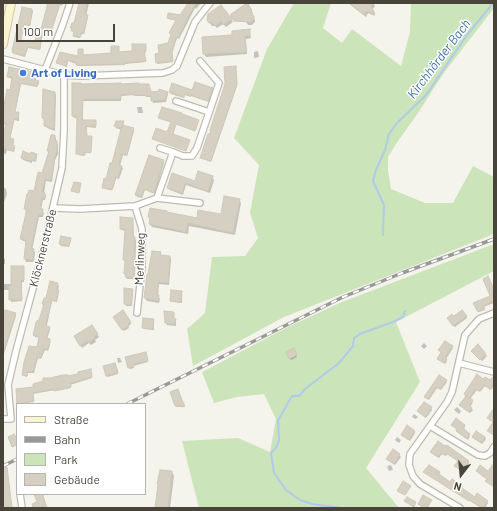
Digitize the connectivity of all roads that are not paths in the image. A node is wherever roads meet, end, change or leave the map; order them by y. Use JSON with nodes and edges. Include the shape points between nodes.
{"nodes":[{"id":1,"x":10,"y":3,"type":"edge"},
{"id":2,"x":70,"y":3,"type":"edge"},
{"id":3,"x":210,"y":3,"type":"edge"},
{"id":4,"x":3,"y":44,"type":"edge"},
{"id":5,"x":3,"y":59,"type":"edge"},
{"id":6,"x":200,"y":61,"type":"dead end"},
{"id":7,"x":45,"y":70,"type":"junction"},
{"id":8,"x":64,"y":75,"type":"junction"},
{"id":9,"x":176,"y":101,"type":"dead end"},
{"id":10,"x":209,"y":112,"type":"junction"},
{"id":11,"x":160,"y":148,"type":"dead end"},
{"id":12,"x":173,"y":152,"type":"junction"},
{"id":13,"x":157,"y":198,"type":"junction"},
{"id":14,"x":200,"y":203,"type":"dead end"},
{"id":15,"x":135,"y":206,"type":"junction"},
{"id":16,"x":53,"y":208,"type":"junction"},
{"id":17,"x":494,"y":312,"type":"edge"},
{"id":18,"x":137,"y":313,"type":"dead end"},
{"id":19,"x":459,"y":363,"type":"junction"},
{"id":20,"x":494,"y":372,"type":"edge"},
{"id":21,"x":3,"y":419,"type":"edge"},
{"id":22,"x":430,"y":426,"type":"junction"},
{"id":23,"x":494,"y":447,"type":"edge"},
{"id":24,"x":20,"y":495,"type":"edge"},
{"id":25,"x":22,"y":508,"type":"edge"},
{"id":26,"x":460,"y":508,"type":"edge"}],
"edges":[{"from":1,"to":4,"type":"main road"},
{"from":2,"to":7,"type":"street"},
{"from":3,"to":8,"type":"street","via":[[195,22],[181,59],[172,70],[163,73]]},
{"from":5,"to":7,"type":"street"},
{"from":6,"to":10,"type":"street","via":[[219,83]]},
{"from":7,"to":8,"type":"street"},
{"from":8,"to":16,"type":"street","name":"Klöcknerstraße","via":[[62,168]]},
{"from":9,"to":10,"type":"street"},
{"from":10,"to":12,"type":"street","via":[[192,156]]},
{"from":11,"to":12,"type":"street"},
{"from":12,"to":13,"type":"street"},
{"from":13,"to":14,"type":"street"},
{"from":13,"to":15,"type":"street"},
{"from":15,"to":16,"type":"street"},
{"from":15,"to":18,"type":"street","name":"Merlinweg","via":[[142,229],[142,266]]},
{"from":16,"to":21,"type":"street","name":"Klöcknerstraße","via":[[8,385],[11,419]]},
{"from":17,"to":19,"type":"street","via":[[479,319],[465,335]]},
{"from":19,"to":20,"type":"street"},
{"from":19,"to":22,"type":"street","via":[[452,392]]},
{"from":22,"to":23,"type":"street","via":[[478,455],[485,456]]},
{"from":22,"to":26,"type":"street","via":[[410,454],[411,471],[420,484]]},
{"from":24,"to":25,"type":"street"}]}
